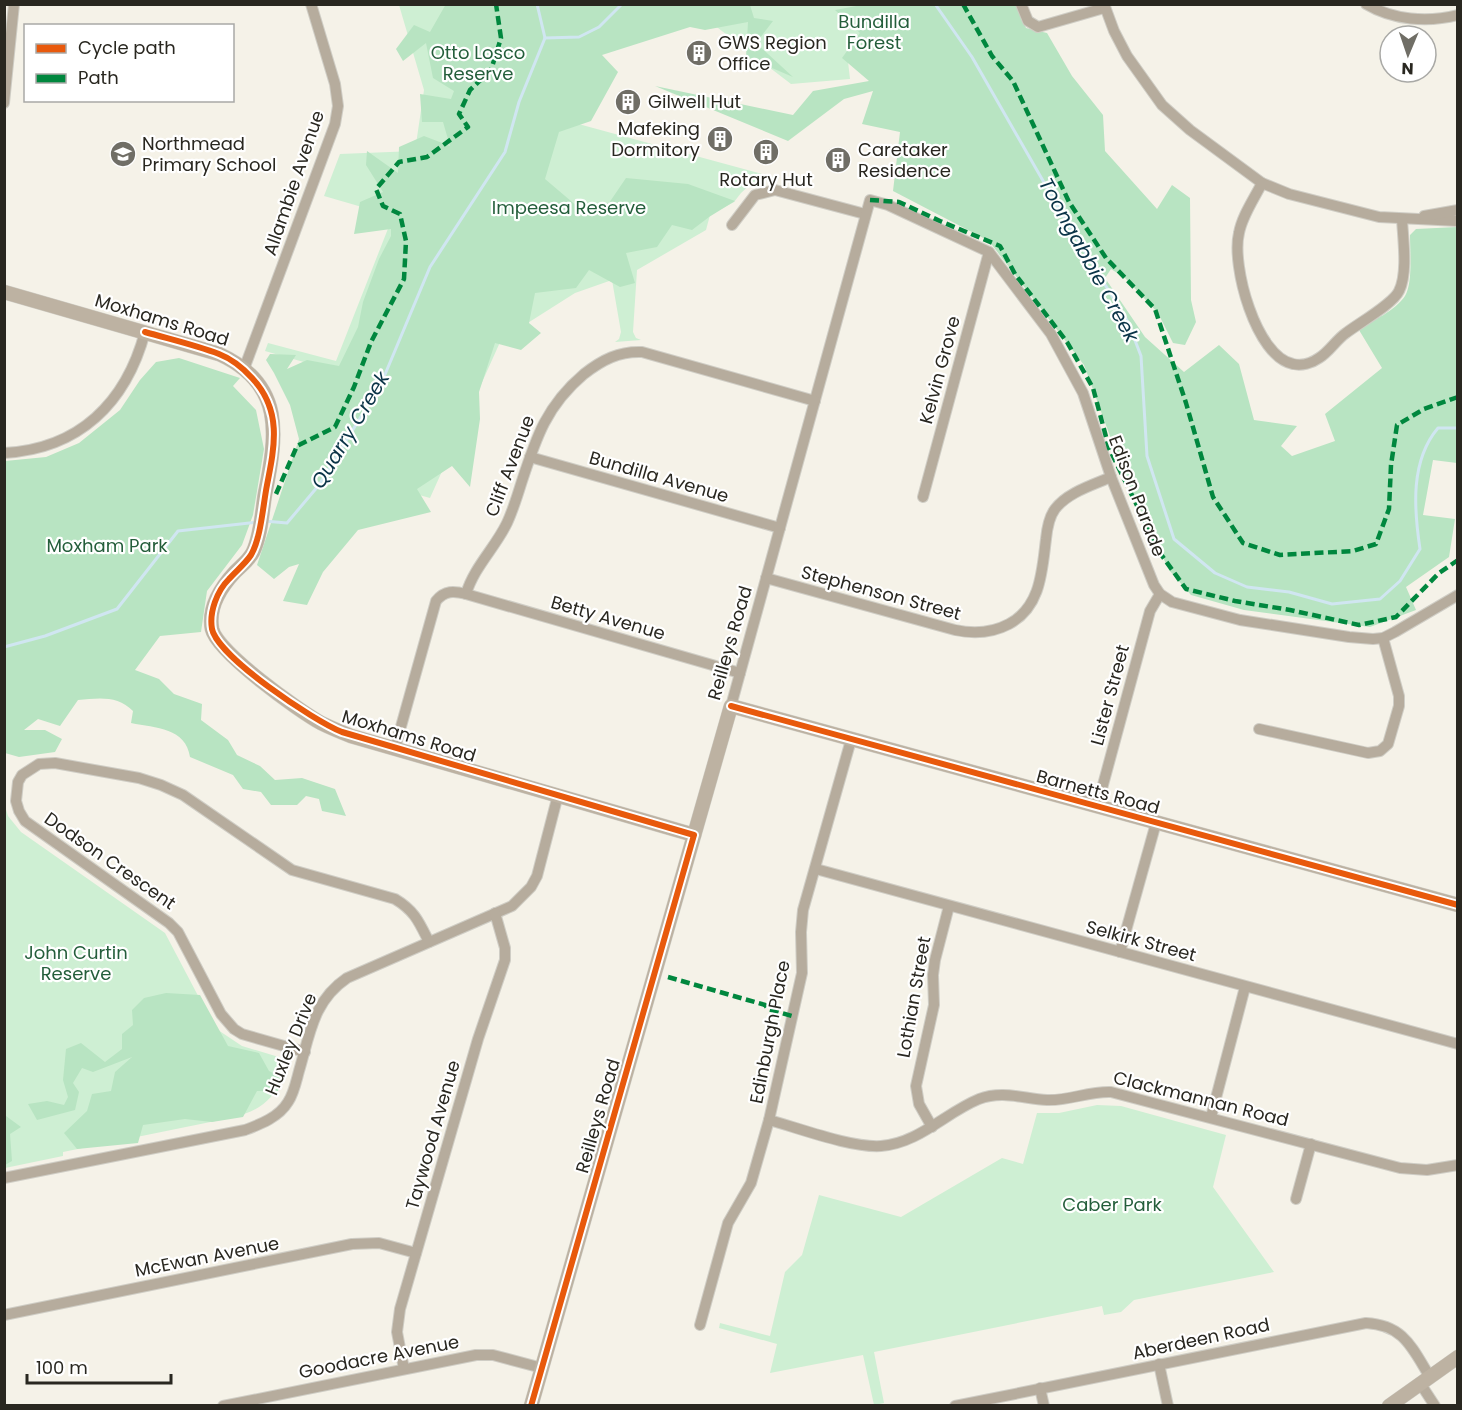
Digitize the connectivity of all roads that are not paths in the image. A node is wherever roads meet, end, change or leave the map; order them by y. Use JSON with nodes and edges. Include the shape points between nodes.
{"nodes":[{"id":1,"x":14,"y":4,"type":"edge"},
{"id":2,"x":311,"y":4,"type":"edge"},
{"id":3,"x":1022,"y":4,"type":"edge"},
{"id":4,"x":1366,"y":4,"type":"edge"},
{"id":5,"x":1104,"y":6,"type":"edge"},
{"id":6,"x":1458,"y":15,"type":"edge"},
{"id":7,"x":4,"y":102,"type":"edge"},
{"id":8,"x":1262,"y":183,"type":"junction"},
{"id":9,"x":870,"y":200,"type":"joint"},
{"id":10,"x":1458,"y":210,"type":"edge"},
{"id":11,"x":865,"y":214,"type":"junction"},
{"id":12,"x":1407,"y":219,"type":"junction"},
{"id":13,"x":1458,"y":221,"type":"edge"},
{"id":14,"x":732,"y":225,"type":"dead end"},
{"id":15,"x":989,"y":252,"type":"junction"},
{"id":16,"x":4,"y":292,"type":"edge"},
{"id":17,"x":145,"y":333,"type":"junction"},
{"id":18,"x":244,"y":369,"type":"junction"},
{"id":19,"x":815,"y":401,"type":"junction"},
{"id":20,"x":4,"y":453,"type":"edge"},
{"id":21,"x":530,"y":456,"type":"junction"},
{"id":22,"x":1111,"y":477,"type":"junction"},
{"id":23,"x":923,"y":496,"type":"dead end"},
{"id":24,"x":780,"y":528,"type":"junction"},
{"id":25,"x":766,"y":578,"type":"junction"},
{"id":26,"x":466,"y":594,"type":"junction"},
{"id":27,"x":1160,"y":594,"type":"junction"},
{"id":28,"x":1458,"y":595,"type":"edge"},
{"id":29,"x":1383,"y":638,"type":"junction"},
{"id":30,"x":741,"y":673,"type":"junction"},
{"id":31,"x":731,"y":706,"type":"junction"},
{"id":32,"x":1258,"y":729,"type":"dead end"},
{"id":33,"x":851,"y":740,"type":"junction"},
{"id":34,"x":395,"y":748,"type":"junction"},
{"id":35,"x":558,"y":795,"type":"junction"},
{"id":36,"x":1097,"y":807,"type":"junction"},
{"id":37,"x":1156,"y":823,"type":"junction"},
{"id":38,"x":694,"y":835,"type":"junction"},
{"id":39,"x":816,"y":869,"type":"junction"},
{"id":40,"x":1458,"y":905,"type":"edge"},
{"id":41,"x":949,"y":906,"type":"junction"},
{"id":42,"x":495,"y":914,"type":"junction"},
{"id":43,"x":429,"y":942,"type":"junction"},
{"id":44,"x":1120,"y":952,"type":"junction"},
{"id":45,"x":1245,"y":987,"type":"junction"},
{"id":46,"x":1458,"y":1044,"type":"edge"},
{"id":47,"x":305,"y":1052,"type":"junction"},
{"id":48,"x":1211,"y":1117,"type":"junction"},
{"id":49,"x":769,"y":1120,"type":"junction"},
{"id":50,"x":932,"y":1127,"type":"junction"},
{"id":51,"x":1311,"y":1144,"type":"junction"},
{"id":52,"x":1458,"y":1165,"type":"edge"},
{"id":53,"x":4,"y":1178,"type":"edge"},
{"id":54,"x":1296,"y":1199,"type":"dead end"},
{"id":55,"x":416,"y":1253,"type":"junction"},
{"id":56,"x":4,"y":1315,"type":"edge"},
{"id":57,"x":700,"y":1325,"type":"dead end"},
{"id":58,"x":1458,"y":1357,"type":"edge"},
{"id":59,"x":1159,"y":1364,"type":"junction"},
{"id":60,"x":542,"y":1368,"type":"junction"},
{"id":61,"x":404,"y":1369,"type":"junction"},
{"id":62,"x":1425,"y":1380,"type":"junction"},
{"id":63,"x":1040,"y":1388,"type":"junction"},
{"id":64,"x":223,"y":1406,"type":"edge"},
{"id":65,"x":531,"y":1406,"type":"edge"},
{"id":66,"x":955,"y":1406,"type":"edge"},
{"id":67,"x":1044,"y":1406,"type":"edge"},
{"id":68,"x":1168,"y":1406,"type":"edge"},
{"id":69,"x":1389,"y":1406,"type":"edge"},
{"id":70,"x":1435,"y":1406,"type":"edge"}],
"edges":[{"from":1,"to":7,"type":"street"},
{"from":2,"to":18,"type":"street","name":"Allambie Avenue","via":[[335,84],[335,124]]},
{"from":3,"to":5,"type":"street","via":[[1028,21],[1038,27]]},
{"from":4,"to":6,"type":"street","via":[[1387,14],[1416,19]]},
{"from":5,"to":8,"type":"street","via":[[1127,56],[1162,105]]},
{"from":8,"to":12,"type":"street","via":[[1346,210]]},
{"from":8,"to":12,"type":"street","via":[[1239,233],[1240,269],[1252,318],[1275,352],[1293,364],[1318,359],[1398,294]]},
{"from":9,"to":11,"type":"street","name":"Reilleys Road"},
{"from":9,"to":15,"type":"street","name":"Edison Parade"},
{"from":10,"to":12,"type":"street"},
{"from":11,"to":14,"type":"street","via":[[775,190],[755,195]]},
{"from":11,"to":19,"type":"street","name":"Reilleys Road"},
{"from":12,"to":13,"type":"street"},
{"from":15,"to":22,"type":"street","name":"Edison Parade","via":[[1051,334],[1083,393]]},
{"from":15,"to":23,"type":"street","name":"Kelvin Grove"},
{"from":16,"to":17,"type":"street","name":"Moxhams Road"},
{"from":17,"to":18,"type":"street","name":"Moxhams Road","via":[[219,354]]},
{"from":17,"to":20,"type":"street","via":[[124,384],[90,423],[45,446]]},
{"from":18,"to":34,"type":"street","name":"Moxhams Road","via":[[263,391],[272,414],[273,451],[256,541],[249,558],[226,581],[216,599],[212,623],[216,639],[233,657],[313,718]]},
{"from":19,"to":21,"type":"street","name":"Cliff Avenue","via":[[652,355],[624,353],[599,362],[563,393],[545,418]]},
{"from":19,"to":24,"type":"street","name":"Reilleys Road"},
{"from":21,"to":24,"type":"street","name":"Bundilla Avenue"},
{"from":21,"to":26,"type":"street","name":"Cliff Avenue","via":[[508,520],[473,575]]},
{"from":22,"to":25,"type":"street","name":"Stephenson Street","via":[[1077,492],[1056,508],[1049,521],[1035,597],[1019,617],[994,630],[955,630]]},
{"from":22,"to":27,"type":"street","name":"Edison Parade"},
{"from":24,"to":25,"type":"street","name":"Reilleys Road"},
{"from":25,"to":30,"type":"street","name":"Reilleys Road"},
{"from":26,"to":30,"type":"street","name":"Betty Avenue"},
{"from":26,"to":34,"type":"street","via":[[449,592],[436,601]]},
{"from":27,"to":29,"type":"street","via":[[1172,602],[1240,620],[1356,638]]},
{"from":27,"to":36,"type":"street","name":"Lister Street","via":[[1150,610]]},
{"from":28,"to":29,"type":"street"},
{"from":29,"to":32,"type":"street","via":[[1399,701],[1384,754]]},
{"from":30,"to":31,"type":"street","name":"Reilleys Road"},
{"from":31,"to":33,"type":"street","name":"Barnetts Road"},
{"from":31,"to":38,"type":"street","name":"Reilleys Road"},
{"from":33,"to":36,"type":"street","name":"Barnetts Road"},
{"from":33,"to":39,"type":"street","name":"Edinburgh Place"},
{"from":34,"to":35,"type":"street","name":"Moxhams Road"},
{"from":35,"to":38,"type":"street","name":"Moxhams Road"},
{"from":35,"to":42,"type":"street","name":"Huxley Drive","via":[[537,876],[521,898]]},
{"from":36,"to":37,"type":"street","name":"Barnetts Road"},
{"from":37,"to":40,"type":"street","name":"Barnetts Road"},
{"from":37,"to":44,"type":"street"},
{"from":38,"to":60,"type":"street","name":"Reilleys Road"},
{"from":39,"to":41,"type":"street","name":"Selkirk Street"},
{"from":39,"to":49,"type":"street","name":"Edinburgh Place","via":[[803,910],[802,973]]},
{"from":41,"to":44,"type":"street","name":"Selkirk Street"},
{"from":41,"to":50,"type":"street","name":"Lothian Street","via":[[935,960],[934,1005],[916,1086],[919,1104]]},
{"from":42,"to":43,"type":"street","name":"Huxley Drive"},
{"from":42,"to":55,"type":"street","name":"Taywood Avenue","via":[[506,960],[478,1039]]},
{"from":43,"to":47,"type":"street","name":"Huxley Drive","via":[[336,985],[316,1013]]},
{"from":43,"to":47,"type":"street","name":"Dodson Crescent","via":[[417,918],[402,903],[292,870],[161,784],[55,763],[39,764],[22,774],[16,801],[25,821],[170,923],[227,1022],[242,1034]]},
{"from":44,"to":45,"type":"street","name":"Selkirk Street"},
{"from":45,"to":46,"type":"street","name":"Selkirk Street"},
{"from":45,"to":48,"type":"street"},
{"from":47,"to":53,"type":"street","name":"Huxley Drive","via":[[287,1104],[264,1123]]},
{"from":48,"to":50,"type":"street","name":"Clackmannan Road","via":[[1111,1092],[1049,1100],[1002,1094],[978,1100]]},
{"from":48,"to":51,"type":"street","name":"Clackmannan Road"},
{"from":49,"to":50,"type":"street","name":"Clackmannan Road","via":[[869,1146],[901,1142]]},
{"from":49,"to":57,"type":"street","name":"Edinburgh Place","via":[[752,1183],[728,1222]]},
{"from":51,"to":52,"type":"street","name":"Clackmannan Road","via":[[1400,1168],[1427,1170]]},
{"from":51,"to":54,"type":"street"},
{"from":55,"to":56,"type":"street","name":"McEwan Avenue","via":[[379,1243],[352,1244]]},
{"from":55,"to":61,"type":"street","name":"Taywood Avenue","via":[[398,1321]]},
{"from":58,"to":62,"type":"street"},
{"from":59,"to":62,"type":"street","name":"Aberdeen Road","via":[[1366,1323],[1388,1326],[1403,1336]]},
{"from":59,"to":63,"type":"street","name":"Aberdeen Road"},
{"from":59,"to":68,"type":"street"},
{"from":60,"to":61,"type":"street","name":"Goodacre Avenue","via":[[481,1354]]},
{"from":60,"to":65,"type":"street","name":"Reilleys Road"},
{"from":61,"to":64,"type":"street","name":"Goodacre Avenue"},
{"from":62,"to":69,"type":"street"},
{"from":62,"to":70,"type":"street","name":"Aberdeen Road"},
{"from":63,"to":66,"type":"street","name":"Aberdeen Road"},
{"from":63,"to":67,"type":"street"}]}
